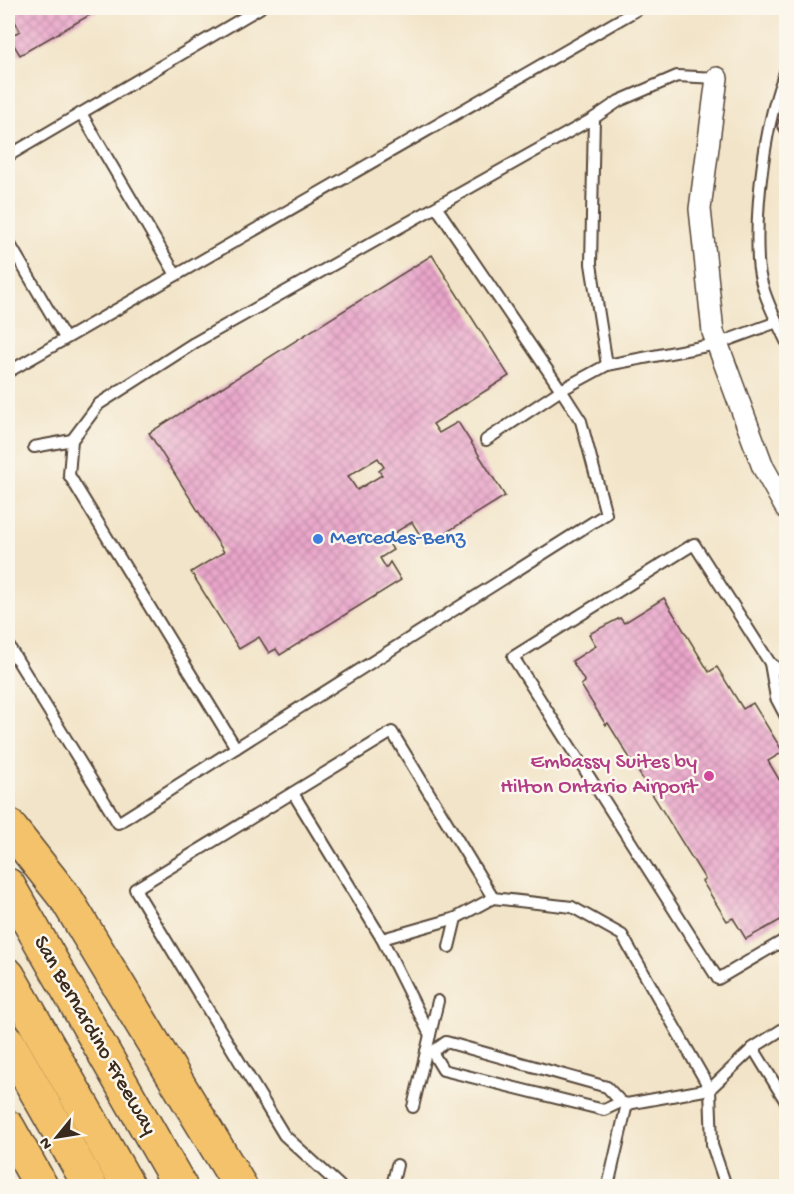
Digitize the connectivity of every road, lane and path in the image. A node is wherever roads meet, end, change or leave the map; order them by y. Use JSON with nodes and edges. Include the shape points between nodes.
{"nodes":[{"id":1,"x":260,"y":8,"type":"edge"},
{"id":2,"x":640,"y":8,"type":"edge"},
{"id":3,"x":786,"y":70,"type":"edge"},
{"id":4,"x":717,"y":78,"type":"joint"},
{"id":5,"x":81,"y":113,"type":"junction"},
{"id":6,"x":594,"y":118,"type":"junction"},
{"id":7,"x":8,"y":156,"type":"edge"},
{"id":8,"x":436,"y":208,"type":"junction"},
{"id":9,"x":8,"y":241,"type":"edge"},
{"id":10,"x":176,"y":275,"type":"junction"},
{"id":11,"x":777,"y":322,"type":"junction"},
{"id":12,"x":65,"y":338,"type":"junction"},
{"id":13,"x":786,"y":341,"type":"edge"},
{"id":14,"x":717,"y":344,"type":"junction"},
{"id":15,"x":607,"y":365,"type":"junction"},
{"id":16,"x":8,"y":372,"type":"edge"},
{"id":17,"x":561,"y":390,"type":"junction"},
{"id":18,"x":72,"y":440,"type":"junction"},
{"id":19,"x":486,"y":440,"type":"dead end"},
{"id":20,"x":34,"y":447,"type":"dead end"},
{"id":21,"x":786,"y":508,"type":"edge"},
{"id":22,"x":8,"y":645,"type":"edge"},
{"id":23,"x":770,"y":663,"type":"junction"},
{"id":24,"x":786,"y":674,"type":"edge"},
{"id":25,"x":786,"y":717,"type":"edge"},
{"id":26,"x":236,"y":748,"type":"junction"},
{"id":27,"x":293,"y":793,"type":"junction"},
{"id":28,"x":8,"y":825,"type":"edge"},
{"id":29,"x":8,"y":885,"type":"edge"},
{"id":30,"x":493,"y":898,"type":"junction"},
{"id":31,"x":456,"y":918,"type":"junction"},
{"id":32,"x":382,"y":939,"type":"junction"},
{"id":33,"x":786,"y":939,"type":"edge"},
{"id":34,"x":449,"y":947,"type":"dead end"},
{"id":35,"x":8,"y":975,"type":"edge"},
{"id":36,"x":438,"y":1001,"type":"dead end"},
{"id":37,"x":786,"y":1027,"type":"edge"},
{"id":38,"x":430,"y":1035,"type":"junction"},
{"id":39,"x":8,"y":1042,"type":"edge"},
{"id":40,"x":753,"y":1048,"type":"junction"},
{"id":41,"x":429,"y":1052,"type":"junction"},
{"id":42,"x":710,"y":1089,"type":"junction"},
{"id":43,"x":786,"y":1102,"type":"edge"},
{"id":44,"x":624,"y":1103,"type":"junction"},
{"id":45,"x":413,"y":1107,"type":"dead end"},
{"id":46,"x":8,"y":1127,"type":"edge"},
{"id":47,"x":397,"y":1165,"type":"dead end"},
{"id":48,"x":41,"y":1186,"type":"edge"},
{"id":49,"x":90,"y":1186,"type":"edge"},
{"id":50,"x":128,"y":1186,"type":"edge"},
{"id":51,"x":180,"y":1186,"type":"edge"},
{"id":52,"x":240,"y":1186,"type":"edge"},
{"id":53,"x":340,"y":1186,"type":"edge"},
{"id":54,"x":392,"y":1186,"type":"edge"},
{"id":55,"x":608,"y":1186,"type":"edge"},
{"id":56,"x":726,"y":1186,"type":"edge"}],
"edges":[{"from":1,"to":5,"type":"lane"},
{"from":2,"to":10,"type":"lane"},
{"from":3,"to":11,"type":"lane","via":[[768,133],[760,202],[758,262],[765,298]]},
{"from":4,"to":6,"type":"lane","via":[[677,76],[619,101]]},
{"from":4,"to":14,"type":"street","via":[[700,209]]},
{"from":5,"to":7,"type":"lane"},
{"from":5,"to":10,"type":"lane"},
{"from":6,"to":8,"type":"lane"},
{"from":6,"to":15,"type":"lane","via":[[591,264]]},
{"from":8,"to":17,"type":"lane"},
{"from":8,"to":18,"type":"lane","via":[[194,343],[99,404]]},
{"from":9,"to":12,"type":"lane"},
{"from":10,"to":12,"type":"lane"},
{"from":11,"to":13,"type":"lane"},
{"from":11,"to":14,"type":"lane"},
{"from":12,"to":16,"type":"lane"},
{"from":14,"to":15,"type":"lane"},
{"from":14,"to":21,"type":"street","via":[[763,467]]},
{"from":15,"to":17,"type":"lane"},
{"from":17,"to":19,"type":"lane"},
{"from":17,"to":26,"type":"lane","via":[[581,421],[606,514]]},
{"from":18,"to":20,"type":"lane"},
{"from":18,"to":26,"type":"lane","via":[[69,475]]},
{"from":22,"to":26,"type":"lane","via":[[118,823]]},
{"from":23,"to":24,"type":"lane"},
{"from":23,"to":25,"type":"lane","via":[[776,698]]},
{"from":23,"to":33,"type":"lane","via":[[694,544],[513,657],[718,979]]},
{"from":27,"to":30,"type":"lane","via":[[392,732]]},
{"from":27,"to":32,"type":"lane"},
{"from":27,"to":53,"type":"lane","via":[[135,890],[284,1136]]},
{"from":28,"to":52,"type":"highway","via":[[67,900]]},
{"from":29,"to":51,"type":"highway","name":"San Bernardino Freeway"},
{"from":30,"to":31,"type":"lane"},
{"from":30,"to":42,"type":"lane","via":[[572,907],[622,935]]},
{"from":31,"to":32,"type":"lane"},
{"from":31,"to":34,"type":"lane"},
{"from":32,"to":38,"type":"lane"},
{"from":35,"to":50,"type":"highway"},
{"from":36,"to":38,"type":"lane"},
{"from":37,"to":40,"type":"lane"},
{"from":38,"to":41,"type":"lane"},
{"from":39,"to":49,"type":"highway"},
{"from":40,"to":42,"type":"lane"},
{"from":40,"to":43,"type":"lane"},
{"from":41,"to":44,"type":"lane","via":[[443,1070],[604,1110]]},
{"from":41,"to":44,"type":"lane","via":[[446,1042],[607,1087]]},
{"from":41,"to":45,"type":"lane"},
{"from":42,"to":44,"type":"lane"},
{"from":42,"to":56,"type":"lane","via":[[712,1145]]},
{"from":44,"to":55,"type":"lane"},
{"from":46,"to":48,"type":"highway"},
{"from":47,"to":54,"type":"lane"}]}
